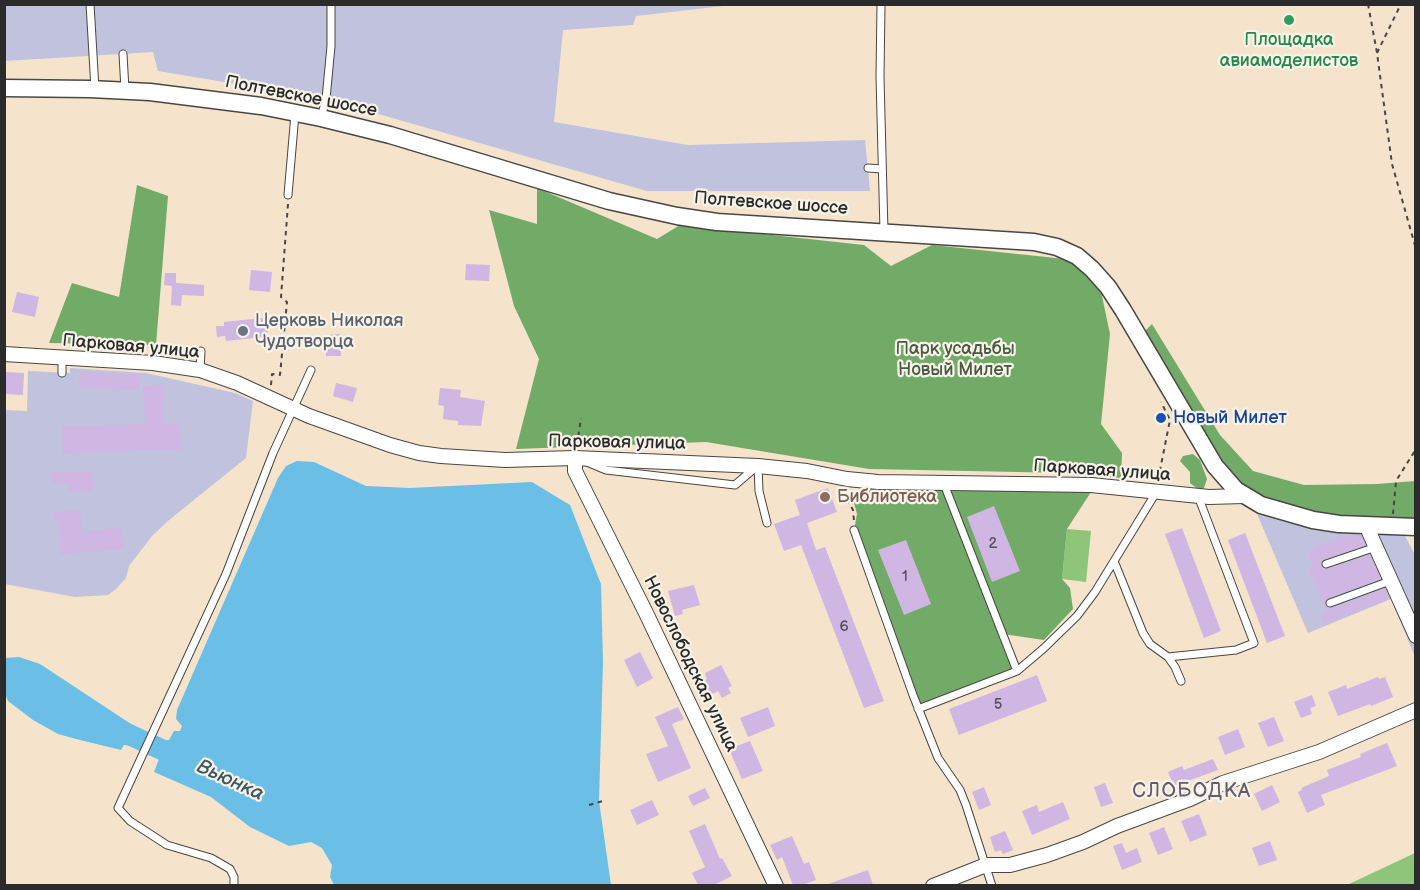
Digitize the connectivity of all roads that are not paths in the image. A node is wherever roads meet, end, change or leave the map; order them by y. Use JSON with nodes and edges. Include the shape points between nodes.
{"nodes":[{"id":1,"x":90,"y":4,"type":"edge"},
{"id":2,"x":331,"y":4,"type":"edge"},
{"id":3,"x":881,"y":4,"type":"edge"},
{"id":4,"x":123,"y":54,"type":"dead end"},
{"id":5,"x":4,"y":88,"type":"edge"},
{"id":6,"x":95,"y":89,"type":"junction"},
{"id":7,"x":125,"y":91,"type":"junction"},
{"id":8,"x":295,"y":112,"type":"junction"},
{"id":9,"x":321,"y":118,"type":"junction"},
{"id":10,"x":868,"y":168,"type":"dead end"},
{"id":11,"x":882,"y":169,"type":"junction"},
{"id":12,"x":288,"y":195,"type":"road end"},
{"id":13,"x":884,"y":232,"type":"junction"},
{"id":14,"x":201,"y":351,"type":"dead end"},
{"id":15,"x":4,"y":354,"type":"edge"},
{"id":16,"x":62,"y":358,"type":"junction"},
{"id":17,"x":200,"y":370,"type":"junction"},
{"id":18,"x":311,"y":370,"type":"dead end"},
{"id":19,"x":62,"y":373,"type":"dead end"},
{"id":20,"x":294,"y":409,"type":"junction"},
{"id":21,"x":575,"y":458,"type":"junction"},
{"id":22,"x":758,"y":466,"type":"junction"},
{"id":23,"x":944,"y":484,"type":"junction"},
{"id":24,"x":1157,"y":491,"type":"junction"},
{"id":25,"x":1198,"y":496,"type":"junction"},
{"id":26,"x":1244,"y":496,"type":"junction"},
{"id":27,"x":767,"y":523,"type":"dead end"},
{"id":28,"x":1369,"y":525,"type":"junction"},
{"id":29,"x":1416,"y":527,"type":"edge"},
{"id":30,"x":854,"y":530,"type":"road end"},
{"id":31,"x":1376,"y":547,"type":"junction"},
{"id":32,"x":1114,"y":561,"type":"junction"},
{"id":33,"x":1326,"y":564,"type":"dead end"},
{"id":34,"x":1390,"y":581,"type":"junction"},
{"id":35,"x":1330,"y":603,"type":"dead end"},
{"id":36,"x":1416,"y":636,"type":"edge"},
{"id":37,"x":1168,"y":657,"type":"junction"},
{"id":38,"x":1017,"y":671,"type":"junction"},
{"id":39,"x":1181,"y":681,"type":"dead end"},
{"id":40,"x":918,"y":709,"type":"junction"},
{"id":41,"x":1416,"y":710,"type":"edge"},
{"id":42,"x":986,"y":865,"type":"junction"},
{"id":43,"x":234,"y":885,"type":"edge"},
{"id":44,"x":776,"y":885,"type":"edge"},
{"id":45,"x":933,"y":885,"type":"edge"},
{"id":46,"x":992,"y":885,"type":"edge"}],
"edges":[{"from":1,"to":6,"type":"lane"},
{"from":2,"to":9,"type":"lane","via":[[331,46]]},
{"from":3,"to":11,"type":"lane"},
{"from":4,"to":7,"type":"lane"},
{"from":5,"to":6,"type":"street","name":"Полтевское шоссе"},
{"from":6,"to":7,"type":"street","name":"Полтевское шоссе"},
{"from":7,"to":8,"type":"street","name":"Полтевское шоссе"},
{"from":8,"to":9,"type":"street","name":"Полтевское шоссе"},
{"from":8,"to":12,"type":"lane"},
{"from":9,"to":13,"type":"street","name":"Полтевское шоссе","via":[[639,209],[717,222]]},
{"from":10,"to":11,"type":"lane"},
{"from":11,"to":13,"type":"lane"},
{"from":13,"to":26,"type":"street","name":"Полтевское шоссе","via":[[1034,242],[1077,256],[1113,295],[1215,466]]},
{"from":14,"to":17,"type":"lane"},
{"from":15,"to":16,"type":"street","name":"Парковая улица"},
{"from":16,"to":17,"type":"street","name":"Парковая улица"},
{"from":16,"to":19,"type":"lane"},
{"from":17,"to":20,"type":"street","name":"Парковая улица"},
{"from":18,"to":20,"type":"lane"},
{"from":20,"to":21,"type":"street","name":"Парковая улица","via":[[419,453],[489,459]]},
{"from":20,"to":43,"type":"lane","via":[[226,574],[118,808],[130,821],[167,845],[211,858],[230,870]]},
{"from":21,"to":22,"type":"street","name":"Парковая улица"},
{"from":21,"to":22,"type":"lane","via":[[606,470],[735,485]]},
{"from":21,"to":44,"type":"street","name":"Новослободская улица","via":[[575,471]]},
{"from":22,"to":23,"type":"street","name":"Парковая улица","via":[[878,482]]},
{"from":22,"to":27,"type":"lane"},
{"from":23,"to":24,"type":"street","name":"Парковая улица","via":[[1091,485]]},
{"from":23,"to":38,"type":"lane"},
{"from":24,"to":25,"type":"street","name":"Парковая улица"},
{"from":24,"to":32,"type":"lane"},
{"from":25,"to":26,"type":"street","name":"Парковая улица"},
{"from":25,"to":37,"type":"lane","via":[[1254,644],[1236,650]]},
{"from":26,"to":28,"type":"street","name":"Полтевское шоссе","via":[[1313,520]]},
{"from":28,"to":29,"type":"street","name":"Полтевское шоссе"},
{"from":28,"to":31,"type":"street"},
{"from":30,"to":40,"type":"lane"},
{"from":31,"to":33,"type":"lane"},
{"from":31,"to":34,"type":"street"},
{"from":32,"to":37,"type":"lane","via":[[1143,633],[1150,644]]},
{"from":32,"to":38,"type":"lane","via":[[1077,616]]},
{"from":34,"to":35,"type":"lane"},
{"from":34,"to":36,"type":"street"},
{"from":37,"to":39,"type":"lane"},
{"from":38,"to":40,"type":"lane"},
{"from":40,"to":42,"type":"lane","via":[[938,758],[960,790]]},
{"from":41,"to":42,"type":"street","via":[[1319,752],[1223,783],[1047,855],[1010,865]]},
{"from":42,"to":45,"type":"street"},
{"from":42,"to":46,"type":"lane"}]}
